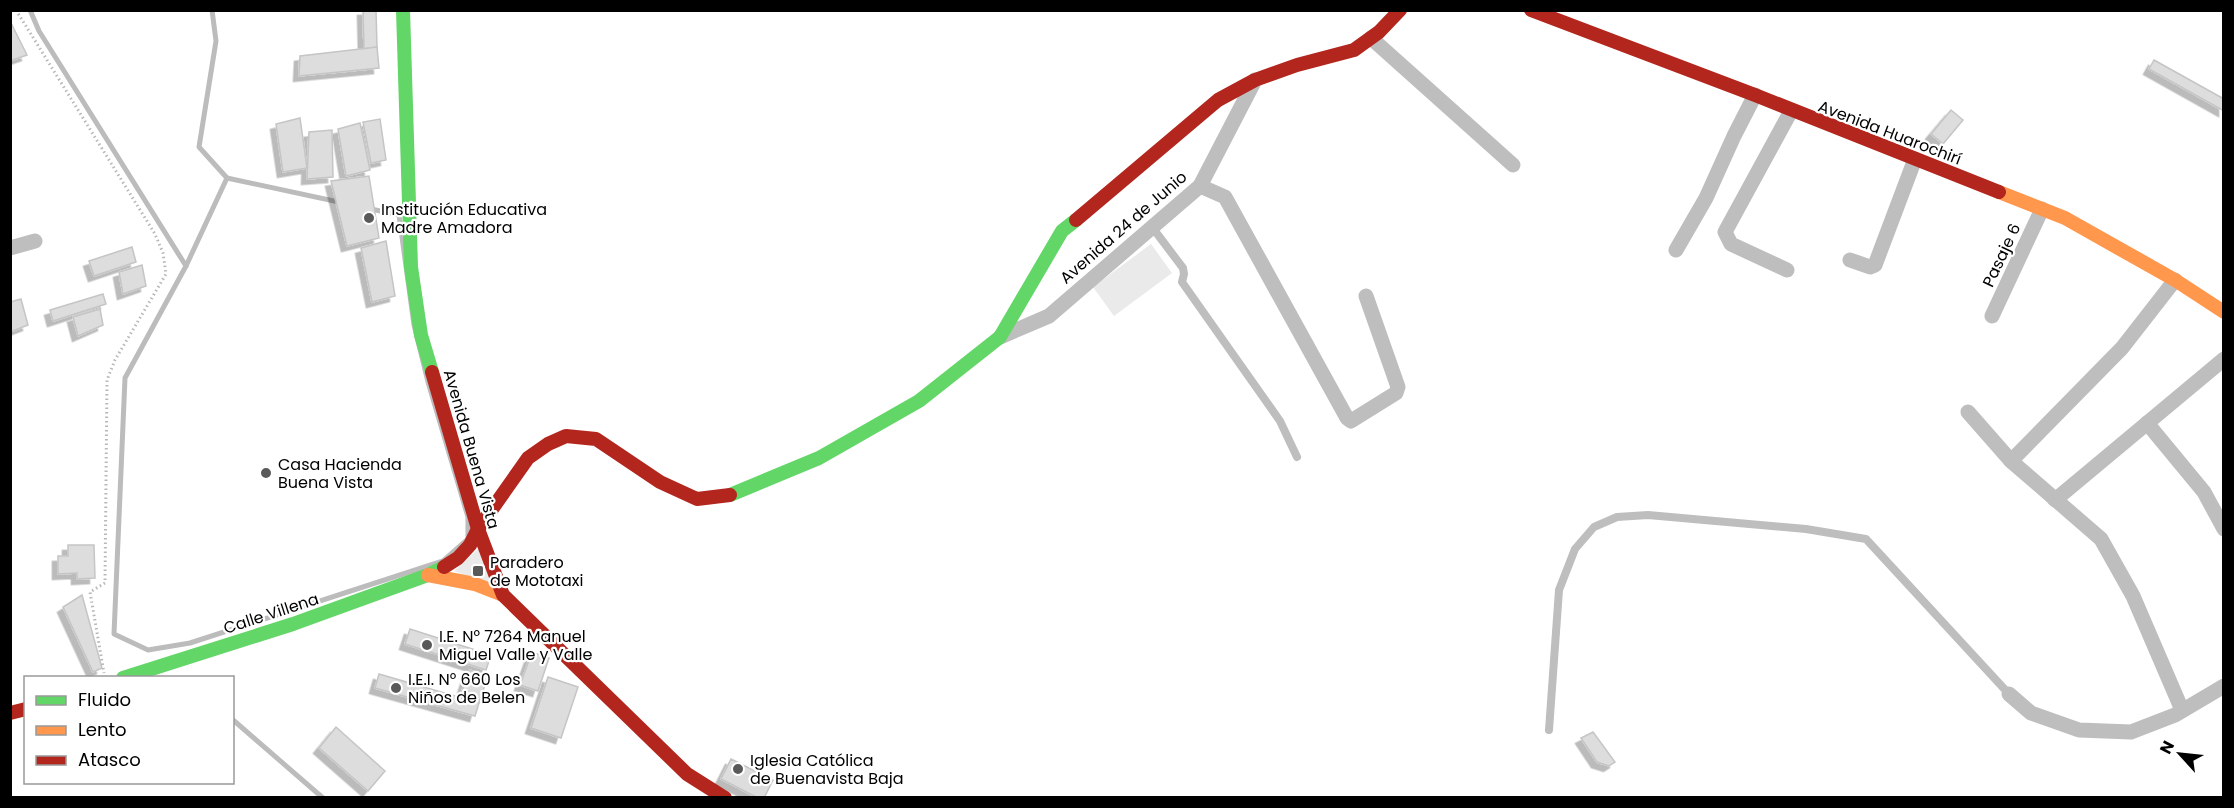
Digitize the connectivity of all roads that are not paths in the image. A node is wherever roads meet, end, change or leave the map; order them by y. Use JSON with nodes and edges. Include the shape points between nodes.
{"nodes":[{"id":1,"x":403,"y":10,"type":"edge"},
{"id":2,"x":1400,"y":10,"type":"edge"},
{"id":3,"x":1531,"y":10,"type":"edge"},
{"id":4,"x":1371,"y":38,"type":"junction"},
{"id":5,"x":1256,"y":81,"type":"junction"},
{"id":6,"x":1755,"y":95,"type":"junction"},
{"id":7,"x":1791,"y":111,"type":"junction"},
{"id":8,"x":1915,"y":159,"type":"junction"},
{"id":9,"x":1513,"y":165,"type":"dead end"},
{"id":10,"x":1200,"y":186,"type":"junction"},
{"id":11,"x":2042,"y":210,"type":"junction"},
{"id":12,"x":1152,"y":227,"type":"junction"},
{"id":13,"x":35,"y":241,"type":"dead end"},
{"id":14,"x":10,"y":248,"type":"edge"},
{"id":15,"x":1676,"y":250,"type":"dead end"},
{"id":16,"x":1850,"y":260,"type":"dead end"},
{"id":17,"x":1787,"y":270,"type":"dead end"},
{"id":18,"x":2175,"y":280,"type":"junction"},
{"id":19,"x":1366,"y":296,"type":"dead end"},
{"id":20,"x":2223,"y":312,"type":"edge"},
{"id":21,"x":1992,"y":316,"type":"dead end"},
{"id":22,"x":1000,"y":337,"type":"junction"},
{"id":23,"x":2223,"y":360,"type":"edge"},
{"id":24,"x":1968,"y":412,"type":"dead end"},
{"id":25,"x":2147,"y":423,"type":"junction"},
{"id":26,"x":1297,"y":457,"type":"dead end"},
{"id":27,"x":2011,"y":461,"type":"junction"},
{"id":28,"x":2055,"y":500,"type":"junction"},
{"id":29,"x":478,"y":529,"type":"junction"},
{"id":30,"x":2223,"y":529,"type":"edge"},
{"id":31,"x":428,"y":575,"type":"junction"},
{"id":32,"x":503,"y":595,"type":"junction"},
{"id":33,"x":129,"y":676,"type":"edge"},
{"id":34,"x":2223,"y":686,"type":"edge"},
{"id":35,"x":2009,"y":694,"type":"joint"},
{"id":36,"x":2182,"y":710,"type":"junction"},
{"id":37,"x":1549,"y":730,"type":"dead end"},
{"id":38,"x":724,"y":798,"type":"edge"}],
"edges":[{"from":1,"to":29,"type":"street","name":"Avenida Buena Vista","via":[[411,267],[422,335]]},
{"from":2,"to":4,"type":"street","name":"Avenida 24 de Junio"},
{"from":3,"to":6,"type":"street","name":"Avenida Huarochirí"},
{"from":4,"to":5,"type":"street","name":"Avenida 24 de Junio","via":[[1354,50]]},
{"from":4,"to":9,"type":"street"},
{"from":5,"to":10,"type":"street","name":"Avenida 24 de Junio"},
{"from":5,"to":22,"type":"street","name":"Avenida 24 de Junio","via":[[1218,100],[1062,231]]},
{"from":6,"to":7,"type":"street","name":"Avenida Huarochirí"},
{"from":6,"to":15,"type":"street","via":[[1706,198]]},
{"from":7,"to":8,"type":"street","name":"Avenida Huarochirí"},
{"from":7,"to":17,"type":"street","via":[[1725,232],[1731,244]]},
{"from":8,"to":11,"type":"street","name":"Avenida Huarochirí"},
{"from":8,"to":16,"type":"street","via":[[1875,265]]},
{"from":10,"to":12,"type":"street","name":"Avenida 24 de Junio"},
{"from":10,"to":19,"type":"street","via":[[1225,198],[1238,218],[1351,421],[1396,393],[1398,387]]},
{"from":11,"to":18,"type":"street","name":"Avenida Huarochirí","via":[[2065,218]]},
{"from":11,"to":21,"type":"street","name":"Pasaje 6"},
{"from":12,"to":22,"type":"street","name":"Avenida 24 de Junio","via":[[1049,316]]},
{"from":12,"to":26,"type":"lane","via":[[1183,268],[1182,282],[1280,421]]},
{"from":13,"to":14,"type":"street"},
{"from":18,"to":20,"type":"street","name":"Avenida Huarochirí"},
{"from":18,"to":27,"type":"street","via":[[2122,348]]},
{"from":22,"to":29,"type":"street","name":"Avenida 24 de Junio","via":[[918,401],[819,458],[729,495],[697,499],[660,482],[596,439],[566,436],[528,458]]},
{"from":23,"to":25,"type":"street"},
{"from":24,"to":27,"type":"street"},
{"from":25,"to":28,"type":"street"},
{"from":25,"to":30,"type":"street","via":[[2204,492]]},
{"from":27,"to":28,"type":"street"},
{"from":28,"to":36,"type":"street","via":[[2101,539],[2133,596]]},
{"from":29,"to":31,"type":"street","name":"Calle Villena","via":[[474,541],[459,559]]},
{"from":29,"to":32,"type":"street","name":"Avenida Buena Vista"},
{"from":31,"to":32,"type":"street","via":[[475,584]]},
{"from":31,"to":33,"type":"street","name":"Calle Villena","via":[[293,624]]},
{"from":32,"to":38,"type":"street","name":"Avenida Buena Vista","via":[[687,774]]},
{"from":34,"to":36,"type":"street"},
{"from":35,"to":36,"type":"street","via":[[2031,713],[2079,730],[2131,732]]},
{"from":35,"to":37,"type":"lane","via":[[1866,539],[1806,529],[1648,515],[1617,518],[1594,526],[1575,549],[1559,590]]}]}
